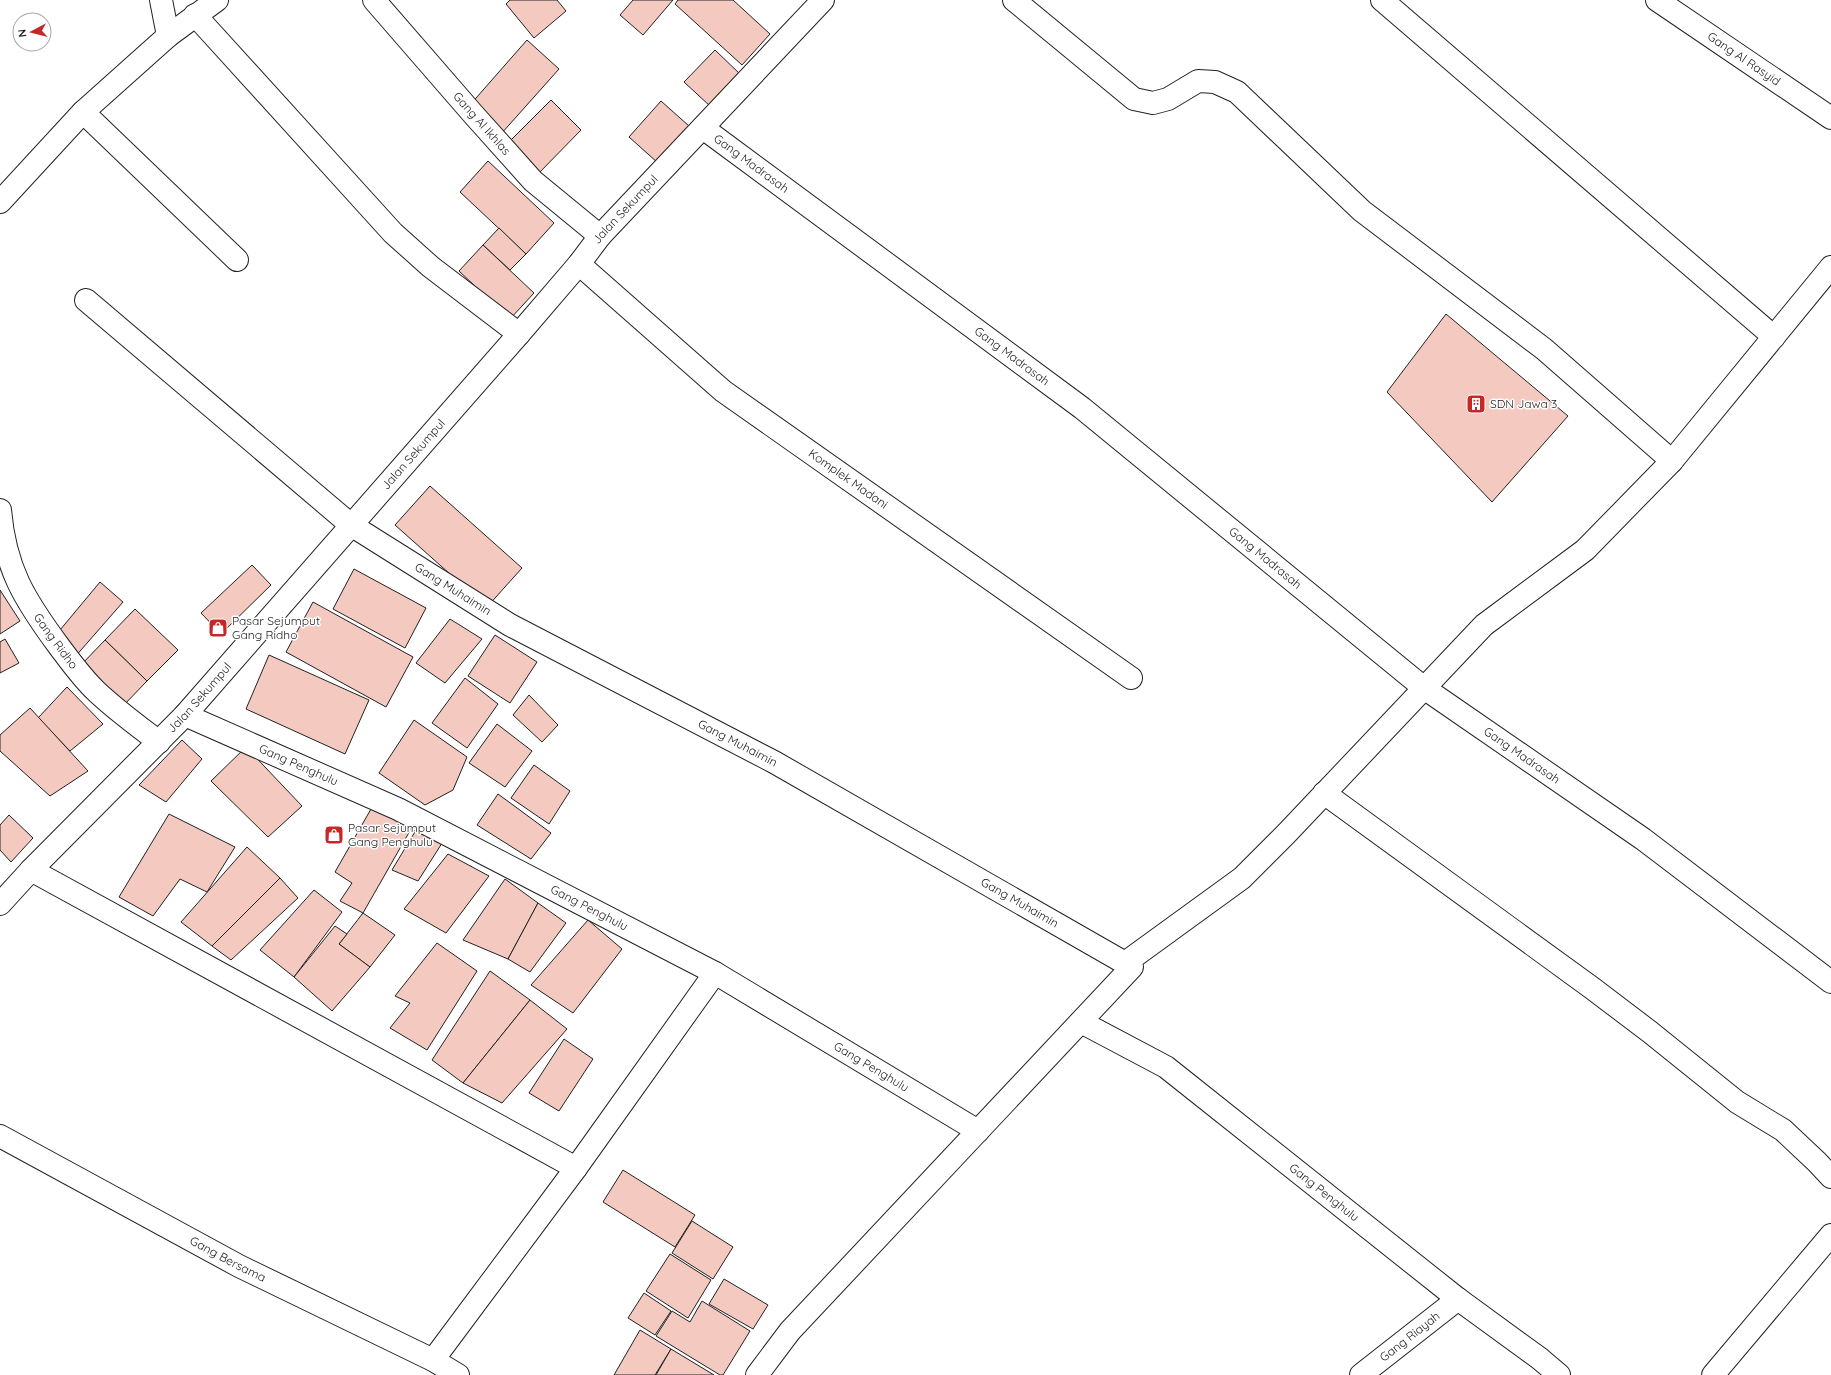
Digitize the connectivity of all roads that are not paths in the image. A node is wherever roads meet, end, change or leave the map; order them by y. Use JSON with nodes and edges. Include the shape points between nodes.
{"nodes":[{"id":1,"x":161,"y":0,"type":"edge"},
{"id":2,"x":217,"y":0,"type":"edge"},
{"id":3,"x":374,"y":0,"type":"edge"},
{"id":4,"x":823,"y":0,"type":"edge"},
{"id":5,"x":1014,"y":0,"type":"edge"},
{"id":6,"x":1382,"y":0,"type":"edge"},
{"id":7,"x":1657,"y":0,"type":"edge"},
{"id":8,"x":195,"y":15,"type":"junction"},
{"id":9,"x":168,"y":36,"type":"junction"},
{"id":10,"x":83,"y":112,"type":"junction"},
{"id":11,"x":1831,"y":118,"type":"edge"},
{"id":12,"x":703,"y":128,"type":"junction"},
{"id":13,"x":0,"y":202,"type":"edge"},
{"id":14,"x":600,"y":236,"type":"junction"},
{"id":15,"x":237,"y":260,"type":"dead end"},
{"id":16,"x":579,"y":264,"type":"junction"},
{"id":17,"x":1831,"y":267,"type":"edge"},
{"id":18,"x":86,"y":300,"type":"dead end"},
{"id":19,"x":518,"y":334,"type":"junction"},
{"id":20,"x":1774,"y":337,"type":"junction"},
{"id":21,"x":1672,"y":461,"type":"junction"},
{"id":22,"x":0,"y":510,"type":"edge"},
{"id":23,"x":351,"y":525,"type":"junction"},
{"id":24,"x":1,"y":531,"type":"edge"},
{"id":25,"x":1131,"y":678,"type":"dead end"},
{"id":26,"x":1424,"y":688,"type":"junction"},
{"id":27,"x":185,"y":715,"type":"junction"},
{"id":28,"x":159,"y":742,"type":"junction"},
{"id":29,"x":1324,"y":793,"type":"junction"},
{"id":30,"x":31,"y":870,"type":"junction"},
{"id":31,"x":0,"y":904,"type":"edge"},
{"id":32,"x":1125,"y":963,"type":"junction"},
{"id":33,"x":715,"y":973,"type":"junction"},
{"id":34,"x":1831,"y":982,"type":"edge"},
{"id":35,"x":1081,"y":1022,"type":"junction"},
{"id":36,"x":978,"y":1131,"type":"junction"},
{"id":37,"x":0,"y":1136,"type":"edge"},
{"id":38,"x":576,"y":1168,"type":"junction"},
{"id":39,"x":1831,"y":1177,"type":"edge"},
{"id":40,"x":1831,"y":1235,"type":"edge"},
{"id":41,"x":1458,"y":1299,"type":"junction"},
{"id":42,"x":433,"y":1360,"type":"junction"},
{"id":43,"x":458,"y":1375,"type":"edge"},
{"id":44,"x":757,"y":1375,"type":"edge"},
{"id":45,"x":1361,"y":1375,"type":"edge"},
{"id":46,"x":1559,"y":1375,"type":"edge"},
{"id":47,"x":1713,"y":1375,"type":"edge"}],
"edges":[{"from":1,"to":9,"type":"street"},
{"from":2,"to":8,"type":"street"},
{"from":3,"to":14,"type":"street","name":"Gang Al Ikhlas","via":[[533,181]]},
{"from":4,"to":12,"type":"street","name":"Jalan Sekumpul"},
{"from":5,"to":21,"type":"street","via":[[1134,99],[1153,103],[1168,99],[1198,81],[1215,82],[1237,92],[1362,211],[1544,349]]},
{"from":6,"to":20,"type":"street"},
{"from":7,"to":11,"type":"street","name":"Gang Al Rasyid"},
{"from":8,"to":9,"type":"street"},
{"from":8,"to":19,"type":"street","via":[[393,232],[431,267]]},
{"from":9,"to":10,"type":"street"},
{"from":10,"to":13,"type":"street"},
{"from":10,"to":15,"type":"street"},
{"from":12,"to":14,"type":"street","name":"Jalan Sekumpul"},
{"from":12,"to":26,"type":"street","name":"Gang Madrasah","via":[[1082,408]]},
{"from":14,"to":16,"type":"street","name":"Jalan Sekumpul"},
{"from":16,"to":19,"type":"street","name":"Jalan Sekumpul"},
{"from":16,"to":25,"type":"street","name":"Komplek Madani","via":[[723,391]]},
{"from":17,"to":20,"type":"street"},
{"from":18,"to":23,"type":"street","name":"Gang Muhaimin"},
{"from":19,"to":23,"type":"street","name":"Jalan Sekumpul"},
{"from":20,"to":21,"type":"street"},
{"from":21,"to":26,"type":"street","via":[[1585,550],[1484,625]]},
{"from":22,"to":24,"type":"street","name":"Gang Ridho"},
{"from":23,"to":27,"type":"street","name":"Jalan Sekumpul"},
{"from":23,"to":32,"type":"street","name":"Gang Muhaimin","via":[[510,625],[774,762]]},
{"from":24,"to":28,"type":"street","name":"Gang Ridho","via":[[12,571],[22,592],[69,660],[96,691]]},
{"from":26,"to":29,"type":"street"},
{"from":26,"to":34,"type":"street","name":"Gang Madrasah","via":[[1643,839]]},
{"from":27,"to":28,"type":"street","name":"Jalan Sekumpul"},
{"from":27,"to":33,"type":"street","name":"Gang Penghulu","via":[[398,808]]},
{"from":28,"to":30,"type":"street","name":"Jalan Sekumpul"},
{"from":29,"to":32,"type":"street","via":[[1242,878]]},
{"from":29,"to":39,"type":"street","via":[[1598,992],[1737,1102],[1782,1130]]},
{"from":30,"to":31,"type":"street","name":"Jalan Sekumpul"},
{"from":30,"to":38,"type":"street"},
{"from":32,"to":35,"type":"street","via":[[1132,968]]},
{"from":33,"to":36,"type":"street","name":"Gang Penghulu"},
{"from":33,"to":38,"type":"street"},
{"from":35,"to":36,"type":"street"},
{"from":35,"to":41,"type":"street","name":"Gang Penghulu","via":[[1166,1067]]},
{"from":36,"to":44,"type":"street","via":[[790,1331]]},
{"from":37,"to":42,"type":"street","name":"Gang Bersama","via":[[240,1266]]},
{"from":38,"to":42,"type":"street"},
{"from":40,"to":47,"type":"street"},
{"from":41,"to":45,"type":"street","name":"Gang Riayah"},
{"from":41,"to":46,"type":"street","name":"Gang Penghulu"},
{"from":42,"to":43,"type":"street","name":"Gang Bersama"}]}
